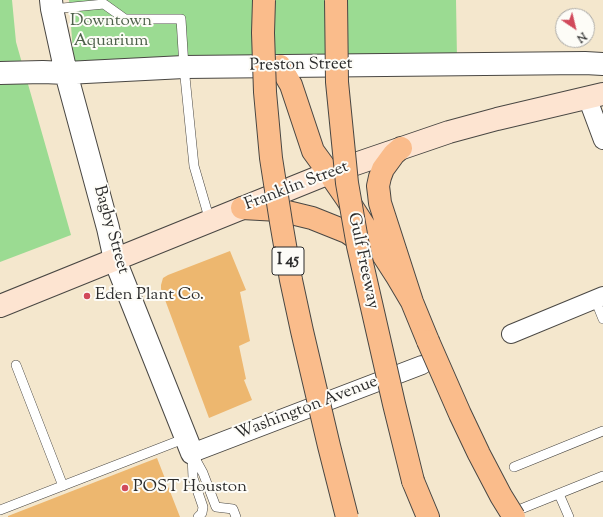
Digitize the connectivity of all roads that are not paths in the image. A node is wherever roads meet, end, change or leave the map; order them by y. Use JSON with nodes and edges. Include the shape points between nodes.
{"nodes":[{"id":1,"x":264,"y":0,"type":"edge"},
{"id":2,"x":336,"y":0,"type":"edge"},
{"id":3,"x":104,"y":2,"type":"edge"},
{"id":4,"x":52,"y":4,"type":"edge"},
{"id":5,"x":603,"y":64,"type":"edge"},
{"id":6,"x":280,"y":66,"type":"junction"},
{"id":7,"x":184,"y":67,"type":"junction"},
{"id":8,"x":0,"y":73,"type":"edge"},
{"id":9,"x":66,"y":73,"type":"junction"},
{"id":10,"x":595,"y":96,"type":"edge"},
{"id":11,"x":603,"y":140,"type":"edge"},
{"id":12,"x":401,"y":148,"type":"junction"},
{"id":13,"x":329,"y":173,"type":"junction"},
{"id":14,"x":242,"y":208,"type":"junction"},
{"id":15,"x":210,"y":221,"type":"junction"},
{"id":16,"x":115,"y":260,"type":"junction"},
{"id":17,"x":396,"y":275,"type":"junction"},
{"id":18,"x":599,"y":297,"type":"edge"},
{"id":19,"x":412,"y":302,"type":"junction"},
{"id":20,"x":0,"y":306,"type":"edge"},
{"id":21,"x":603,"y":319,"type":"edge"},
{"id":22,"x":511,"y":334,"type":"dead end"},
{"id":23,"x":16,"y":365,"type":"dead end"},
{"id":24,"x":422,"y":365,"type":"dead end"},
{"id":25,"x":603,"y":431,"type":"edge"},
{"id":26,"x":189,"y":446,"type":"junction"},
{"id":27,"x":514,"y":467,"type":"dead end"},
{"id":28,"x":603,"y":476,"type":"edge"},
{"id":29,"x":413,"y":481,"type":"junction"},
{"id":30,"x":63,"y":486,"type":"junction"},
{"id":31,"x":559,"y":494,"type":"junction"},
{"id":32,"x":0,"y":510,"type":"edge"},
{"id":33,"x":198,"y":517,"type":"edge"},
{"id":34,"x":236,"y":517,"type":"edge"},
{"id":35,"x":347,"y":517,"type":"edge"},
{"id":36,"x":421,"y":517,"type":"edge"},
{"id":37,"x":428,"y":517,"type":"edge"},
{"id":38,"x":503,"y":517,"type":"edge"},
{"id":39,"x":514,"y":517,"type":"edge"},
{"id":40,"x":569,"y":517,"type":"edge"}],
"edges":[{"from":1,"to":35,"type":"highway","number":"I 45","bridge":true,"via":[[265,92],[271,158],[281,222],[302,331]]},
{"from":2,"to":29,"type":"highway","name":"Gulf Freeway","bridge":true,"via":[[337,82],[347,182],[358,246]]},
{"from":3,"to":4,"type":"lane"},
{"from":3,"to":7,"type":"lane","via":[[125,19],[181,19]]},
{"from":4,"to":9,"type":"street","name":"Bagby Street"},
{"from":5,"to":6,"type":"street","name":"Preston Street"},
{"from":6,"to":7,"type":"street","name":"Preston Street"},
{"from":6,"to":13,"type":"highway","via":[[291,85],[313,151]]},
{"from":7,"to":9,"type":"street","name":"Preston Street"},
{"from":7,"to":15,"type":"lane","via":[[194,166]]},
{"from":8,"to":9,"type":"street","name":"Preston Street"},
{"from":9,"to":16,"type":"street","name":"Bagby Street"},
{"from":10,"to":11,"type":"street"},
{"from":10,"to":12,"type":"main road","name":"Franklin Street","via":[[497,119]]},
{"from":12,"to":13,"type":"main road","name":"Franklin Street"},
{"from":12,"to":19,"type":"highway","via":[[383,169],[378,186],[380,203]]},
{"from":13,"to":14,"type":"main road","name":"Franklin Street"},
{"from":13,"to":17,"type":"highway"},
{"from":14,"to":15,"type":"main road","name":"Franklin Street"},
{"from":14,"to":17,"type":"highway","via":[[279,210],[312,218],[347,232],[372,250]]},
{"from":15,"to":16,"type":"main road","name":"Franklin Street"},
{"from":16,"to":20,"type":"main road","name":"Franklin Street"},
{"from":16,"to":26,"type":"street","name":"Bagby Street"},
{"from":17,"to":19,"type":"highway"},
{"from":18,"to":21,"type":"lane"},
{"from":18,"to":22,"type":"street"},
{"from":19,"to":39,"type":"highway","bridge":true,"via":[[460,414]]},
{"from":23,"to":30,"type":"lane"},
{"from":24,"to":26,"type":"street","name":"Washington Avenue"},
{"from":25,"to":27,"type":"lane"},
{"from":26,"to":30,"type":"lane"},
{"from":26,"to":33,"type":"lane","via":[[193,478],[203,507]]},
{"from":26,"to":34,"type":"lane","via":[[216,507],[232,509]]},
{"from":28,"to":31,"type":"lane"},
{"from":29,"to":36,"type":"highway","name":"Gulf Freeway"},
{"from":29,"to":37,"type":"highway"},
{"from":30,"to":32,"type":"lane"},
{"from":31,"to":38,"type":"lane"},
{"from":31,"to":40,"type":"lane"}]}
